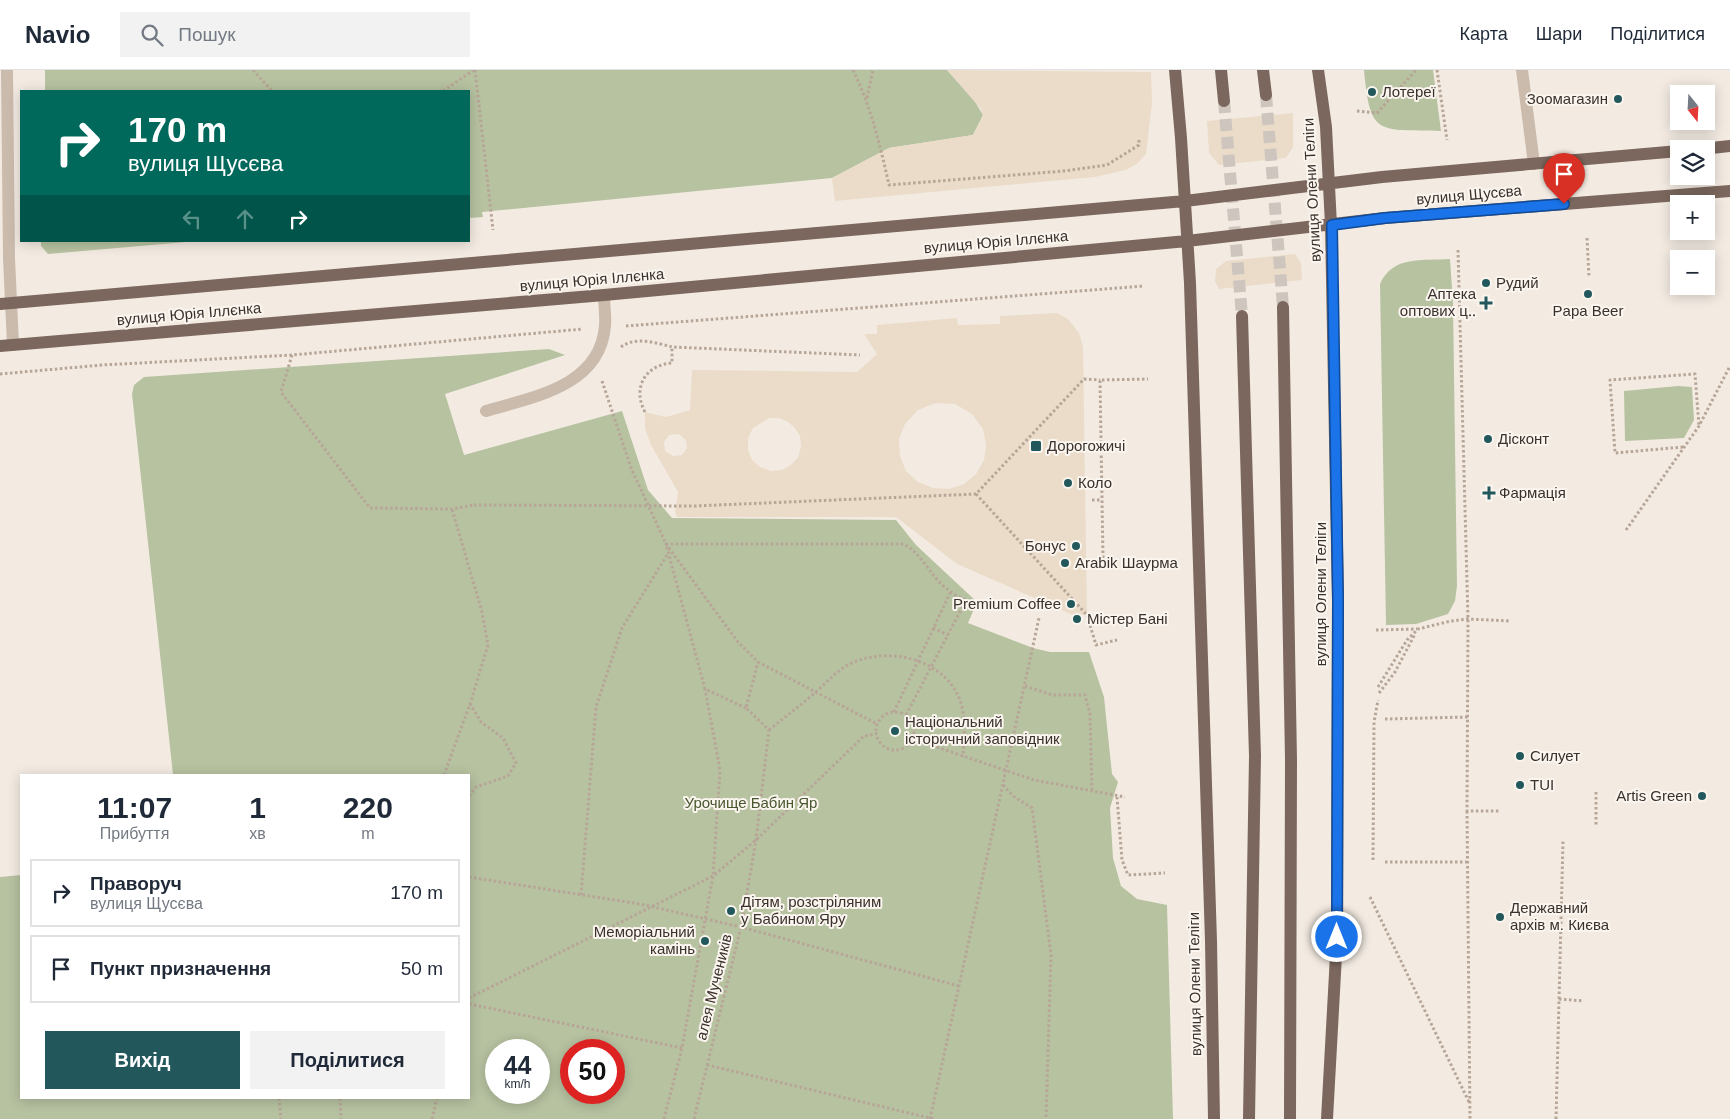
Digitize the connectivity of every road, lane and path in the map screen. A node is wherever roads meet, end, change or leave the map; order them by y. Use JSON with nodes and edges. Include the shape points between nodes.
{"nodes":[{"id":1,"x":7,"y":70,"type":"edge"},
{"id":2,"x":253,"y":70,"type":"edge"},
{"id":3,"x":475,"y":70,"type":"edge"},
{"id":4,"x":853,"y":70,"type":"edge"},
{"id":5,"x":873,"y":70,"type":"edge"},
{"id":6,"x":1175,"y":70,"type":"edge"},
{"id":7,"x":1220,"y":70,"type":"edge"},
{"id":8,"x":1263,"y":70,"type":"edge"},
{"id":9,"x":1318,"y":70,"type":"edge"},
{"id":10,"x":1416,"y":70,"type":"edge"},
{"id":11,"x":1437,"y":70,"type":"edge"},
{"id":12,"x":1522,"y":70,"type":"edge"},
{"id":13,"x":271,"y":90,"type":"edge"},
{"id":14,"x":445,"y":90,"type":"edge"},
{"id":15,"x":1266,"y":95,"type":"tunnel mouth"},
{"id":16,"x":867,"y":98,"type":"junction"},
{"id":17,"x":1224,"y":101,"type":"tunnel mouth"},
{"id":18,"x":1357,"y":111,"type":"dead end"},
{"id":19,"x":1139,"y":140,"type":"dead end"},
{"id":20,"x":1447,"y":140,"type":"dead end"},
{"id":21,"x":1730,"y":146,"type":"edge"},
{"id":22,"x":1715,"y":148,"type":"edge"},
{"id":23,"x":1670,"y":152,"type":"edge"},
{"id":24,"x":1534,"y":164,"type":"junction"},
{"id":25,"x":1328,"y":185,"type":"junction"},
{"id":26,"x":1730,"y":190,"type":"edge"},
{"id":27,"x":1185,"y":201,"type":"junction"},
{"id":28,"x":1332,"y":225,"type":"junction"},
{"id":29,"x":493,"y":230,"type":"dead end"},
{"id":30,"x":1587,"y":238,"type":"dead end"},
{"id":31,"x":1187,"y":241,"type":"junction"},
{"id":32,"x":1458,"y":250,"type":"dead end"},
{"id":33,"x":1589,"y":277,"type":"dead end"},
{"id":34,"x":1144,"y":286,"type":"dead end"},
{"id":35,"x":604,"y":295,"type":"junction"},
{"id":36,"x":6,"y":303,"type":"edge"},
{"id":37,"x":1284,"y":308,"type":"tunnel mouth"},
{"id":38,"x":1242,"y":316,"type":"tunnel mouth"},
{"id":39,"x":605,"y":327,"type":"junction"},
{"id":40,"x":13,"y":344,"type":"junction"},
{"id":41,"x":0,"y":346,"type":"edge"},
{"id":42,"x":672,"y":347,"type":"junction"},
{"id":43,"x":620,"y":349,"type":"dead end"},
{"id":44,"x":292,"y":354,"type":"junction"},
{"id":45,"x":860,"y":355,"type":"dead end"},
{"id":46,"x":1730,"y":366,"type":"edge"},
{"id":47,"x":0,"y":374,"type":"edge"},
{"id":48,"x":600,"y":377,"type":"dead end"},
{"id":49,"x":1148,"y":379,"type":"dead end"},
{"id":50,"x":1100,"y":380,"type":"junction"},
{"id":51,"x":486,"y":411,"type":"dead end"},
{"id":52,"x":645,"y":412,"type":"dead end"},
{"id":53,"x":1699,"y":426,"type":"junction"},
{"id":54,"x":1683,"y":447,"type":"junction"},
{"id":55,"x":976,"y":494,"type":"junction"},
{"id":56,"x":1092,"y":500,"type":"dead end"},
{"id":57,"x":1102,"y":500,"type":"junction"},
{"id":58,"x":452,"y":509,"type":"junction"},
{"id":59,"x":1626,"y":530,"type":"dead end"},
{"id":60,"x":666,"y":544,"type":"junction"},
{"id":61,"x":668,"y":555,"type":"junction"},
{"id":62,"x":1103,"y":558,"type":"dead end"},
{"id":63,"x":950,"y":593,"type":"junction"},
{"id":64,"x":1039,"y":618,"type":"dead end"},
{"id":65,"x":1468,"y":619,"type":"junction"},
{"id":66,"x":1510,"y":622,"type":"dead end"},
{"id":67,"x":933,"y":628,"type":"junction"},
{"id":68,"x":1418,"y":629,"type":"junction"},
{"id":69,"x":1376,"y":630,"type":"dead end"},
{"id":70,"x":948,"y":635,"type":"junction"},
{"id":71,"x":1117,"y":640,"type":"dead end"},
{"id":72,"x":917,"y":661,"type":"junction"},
{"id":73,"x":758,"y":662,"type":"junction"},
{"id":74,"x":931,"y":667,"type":"junction"},
{"id":75,"x":1025,"y":686,"type":"junction"},
{"id":76,"x":1378,"y":687,"type":"dead end"},
{"id":77,"x":705,"y":689,"type":"junction"},
{"id":78,"x":817,"y":691,"type":"junction"},
{"id":79,"x":1379,"y":693,"type":"dead end"},
{"id":80,"x":1378,"y":700,"type":"dead end"},
{"id":81,"x":470,"y":704,"type":"junction"},
{"id":82,"x":746,"y":708,"type":"junction"},
{"id":83,"x":894,"y":712,"type":"junction"},
{"id":84,"x":906,"y":715,"type":"junction"},
{"id":85,"x":1468,"y":717,"type":"junction"},
{"id":86,"x":1385,"y":719,"type":"dead end"},
{"id":87,"x":877,"y":724,"type":"junction"},
{"id":88,"x":769,"y":730,"type":"junction"},
{"id":89,"x":876,"y":734,"type":"junction"},
{"id":90,"x":913,"y":740,"type":"junction"},
{"id":91,"x":962,"y":757,"type":"junction"},
{"id":92,"x":1006,"y":771,"type":"junction"},
{"id":93,"x":444,"y":774,"type":"edge"},
{"id":94,"x":1003,"y":785,"type":"junction"},
{"id":95,"x":1092,"y":790,"type":"junction"},
{"id":96,"x":1596,"y":792,"type":"dead end"},
{"id":97,"x":470,"y":795,"type":"edge"},
{"id":98,"x":1117,"y":797,"type":"junction"},
{"id":99,"x":1125,"y":797,"type":"dead end"},
{"id":100,"x":1466,"y":811,"type":"junction"},
{"id":101,"x":1500,"y":811,"type":"dead end"},
{"id":102,"x":1596,"y":827,"type":"dead end"},
{"id":103,"x":756,"y":840,"type":"junction"},
{"id":104,"x":1563,"y":841,"type":"dead end"},
{"id":105,"x":1373,"y":860,"type":"dead end"},
{"id":106,"x":1384,"y":862,"type":"dead end"},
{"id":107,"x":1467,"y":862,"type":"junction"},
{"id":108,"x":1165,"y":873,"type":"dead end"},
{"id":109,"x":713,"y":876,"type":"junction"},
{"id":110,"x":470,"y":877,"type":"edge"},
{"id":111,"x":581,"y":895,"type":"junction"},
{"id":112,"x":1370,"y":897,"type":"dead end"},
{"id":113,"x":651,"y":907,"type":"junction"},
{"id":114,"x":707,"y":920,"type":"junction"},
{"id":115,"x":741,"y":927,"type":"junction"},
{"id":116,"x":959,"y":986,"type":"junction"},
{"id":117,"x":470,"y":998,"type":"edge"},
{"id":118,"x":1559,"y":999,"type":"junction"},
{"id":119,"x":1584,"y":1001,"type":"dead end"},
{"id":120,"x":470,"y":1004,"type":"edge"},
{"id":121,"x":682,"y":1048,"type":"junction"},
{"id":122,"x":707,"y":1064,"type":"junction"},
{"id":123,"x":279,"y":1099,"type":"edge"},
{"id":124,"x":340,"y":1099,"type":"edge"},
{"id":125,"x":437,"y":1099,"type":"edge"},
{"id":126,"x":1469,"y":1103,"type":"junction"},
{"id":127,"x":281,"y":1119,"type":"edge"},
{"id":128,"x":341,"y":1119,"type":"edge"},
{"id":129,"x":432,"y":1119,"type":"edge"},
{"id":130,"x":664,"y":1119,"type":"edge"},
{"id":131,"x":694,"y":1119,"type":"edge"},
{"id":132,"x":932,"y":1119,"type":"edge"},
{"id":133,"x":1046,"y":1119,"type":"edge"},
{"id":134,"x":1214,"y":1119,"type":"edge"},
{"id":135,"x":1250,"y":1119,"type":"edge"},
{"id":136,"x":1290,"y":1119,"type":"edge"},
{"id":137,"x":1327,"y":1119,"type":"edge"},
{"id":138,"x":1470,"y":1119,"type":"edge"},
{"id":139,"x":1556,"y":1119,"type":"edge"}],
"edges":[{"from":1,"to":36,"type":"street"},
{"from":2,"to":13,"type":"path"},
{"from":3,"to":14,"type":"path"},
{"from":3,"to":29,"type":"path"},
{"from":4,"to":16,"type":"path"},
{"from":5,"to":16,"type":"path"},
{"from":6,"to":27,"type":"main road","name":"вулиця Олени Теліги"},
{"from":7,"to":17,"type":"main road"},
{"from":8,"to":15,"type":"main road"},
{"from":9,"to":25,"type":"main road","name":"вулиця Олени Теліги","via":[[1326,127]]},
{"from":10,"to":18,"type":"path","via":[[1377,112]]},
{"from":11,"to":20,"type":"path"},
{"from":12,"to":24,"type":"street"},
{"from":16,"to":19,"type":"path","via":[[889,185],[1107,165],[1139,146]]},
{"from":21,"to":22,"type":"main road"},
{"from":23,"to":24,"type":"main road","name":"вулиця Щусєва"},
{"from":24,"to":25,"type":"main road","name":"вулиця Щусєва"},
{"from":25,"to":27,"type":"main road","name":"вулиця Щусєва"},
{"from":25,"to":28,"type":"main road","name":"вулиця Олени Теліги"},
{"from":26,"to":28,"type":"main road","name":"вулиця Щусєва"},
{"from":27,"to":31,"type":"main road","name":"вулиця Олени Теліги"},
{"from":27,"to":36,"type":"main road","name":"вулиця Юрія Іллєнка"},
{"from":28,"to":31,"type":"main road","name":"вулиця Щусєва"},
{"from":28,"to":137,"type":"main road","name":"вулиця Олени Теліги","via":[[1338,600],[1337,937]]},
{"from":30,"to":33,"type":"path"},
{"from":31,"to":35,"type":"main road","name":"вулиця Юрія Іллєнка"},
{"from":31,"to":134,"type":"main road","name":"вулиця Олени Теліги"},
{"from":32,"to":65,"type":"path"},
{"from":34,"to":39,"type":"path"},
{"from":35,"to":39,"type":"street"},
{"from":35,"to":40,"type":"main road","name":"вулиця Юрія Іллєнка"},
{"from":36,"to":40,"type":"street"},
{"from":37,"to":136,"type":"main road","via":[[1291,760]]},
{"from":38,"to":135,"type":"main road","via":[[1256,756]]},
{"from":39,"to":44,"type":"path"},
{"from":39,"to":51,"type":"street","via":[[597,352],[585,371],[560,388]]},
{"from":40,"to":41,"type":"main road","name":"вулиця Юрія Іллєнка"},
{"from":42,"to":43,"type":"path","via":[[648,340],[625,344]]},
{"from":42,"to":45,"type":"path"},
{"from":42,"to":52,"type":"path","via":[[672,363],[653,368],[640,384],[640,404]]},
{"from":44,"to":47,"type":"path"},
{"from":44,"to":58,"type":"path","via":[[281,392],[370,508]]},
{"from":46,"to":53,"type":"path"},
{"from":48,"to":60,"type":"path","via":[[631,468]]},
{"from":49,"to":50,"type":"path"},
{"from":50,"to":55,"type":"path","via":[[1084,379]]},
{"from":50,"to":57,"type":"path"},
{"from":53,"to":54,"type":"path"},
{"from":53,"to":54,"type":"path","via":[[1696,374],[1610,380],[1615,453]]},
{"from":54,"to":59,"type":"path"},
{"from":55,"to":58,"type":"path","bridge":true,"via":[[694,506],[474,505]]},
{"from":55,"to":71,"type":"path","via":[[1087,615],[1096,645]]},
{"from":56,"to":57,"type":"path"},
{"from":57,"to":62,"type":"path"},
{"from":58,"to":81,"type":"path","via":[[482,612],[488,645]]},
{"from":60,"to":61,"type":"path","name":"алея Мучеників"},
{"from":60,"to":63,"type":"path","via":[[904,544]]},
{"from":60,"to":73,"type":"path","via":[[738,642]]},
{"from":61,"to":77,"type":"path","name":"алея Мучеників"},
{"from":61,"to":111,"type":"path","via":[[622,628],[596,707]]},
{"from":63,"to":67,"type":"path"},
{"from":63,"to":70,"type":"path","via":[[966,600]]},
{"from":64,"to":75,"type":"path"},
{"from":65,"to":66,"type":"path"},
{"from":65,"to":68,"type":"path"},
{"from":65,"to":85,"type":"path"},
{"from":67,"to":70,"type":"path"},
{"from":67,"to":72,"type":"path"},
{"from":68,"to":69,"type":"path"},
{"from":68,"to":76,"type":"path","via":[[1407,640]]},
{"from":68,"to":79,"type":"path"},
{"from":70,"to":74,"type":"path"},
{"from":72,"to":74,"type":"path"},
{"from":72,"to":78,"type":"path","via":[[900,656],[879,656],[853,662],[834,674]]},
{"from":72,"to":83,"type":"path"},
{"from":73,"to":78,"type":"path"},
{"from":73,"to":82,"type":"path"},
{"from":74,"to":84,"type":"path"},
{"from":74,"to":91,"type":"path","via":[[937,669],[952,686],[962,706],[965,735]]},
{"from":75,"to":92,"type":"path"},
{"from":75,"to":95,"type":"path","via":[[1052,695],[1085,695],[1090,714]]},
{"from":77,"to":82,"type":"path"},
{"from":77,"to":109,"type":"path","name":"алея Мучеників","via":[[720,770]]},
{"from":78,"to":87,"type":"path"},
{"from":78,"to":88,"type":"path"},
{"from":80,"to":105,"type":"path","via":[[1374,722]]},
{"from":81,"to":93,"type":"path"},
{"from":81,"to":97,"type":"path","via":[[481,722],[503,738],[516,763],[508,776],[476,786]]},
{"from":82,"to":88,"type":"path"},
{"from":83,"to":84,"type":"path"},
{"from":83,"to":87,"type":"path","via":[[883,716]]},
{"from":84,"to":90,"type":"path","via":[[913,723]]},
{"from":85,"to":86,"type":"path"},
{"from":85,"to":100,"type":"path"},
{"from":87,"to":89,"type":"path"},
{"from":88,"to":103,"type":"path","name":"алея Мучеників"},
{"from":89,"to":90,"type":"path","via":[[881,745],[892,751],[904,748]]},
{"from":89,"to":103,"type":"path","via":[[864,736]]},
{"from":90,"to":91,"type":"path"},
{"from":91,"to":92,"type":"path"},
{"from":92,"to":94,"type":"path"},
{"from":92,"to":95,"type":"path","via":[[1034,780]]},
{"from":94,"to":116,"type":"path"},
{"from":94,"to":133,"type":"path","via":[[1032,808],[1034,822],[1051,955]]},
{"from":95,"to":98,"type":"path"},
{"from":96,"to":102,"type":"path"},
{"from":98,"to":99,"type":"path"},
{"from":98,"to":108,"type":"path","via":[[1122,860],[1128,875]]},
{"from":100,"to":101,"type":"path"},
{"from":100,"to":107,"type":"path"},
{"from":103,"to":109,"type":"path"},
{"from":103,"to":115,"type":"path","name":"алея Мучеників"},
{"from":104,"to":118,"type":"path"},
{"from":106,"to":107,"type":"path"},
{"from":107,"to":126,"type":"path"},
{"from":109,"to":113,"type":"path"},
{"from":109,"to":114,"type":"path","name":"алея Мучеників"},
{"from":110,"to":111,"type":"path"},
{"from":111,"to":113,"type":"path"},
{"from":112,"to":126,"type":"path"},
{"from":113,"to":114,"type":"path"},
{"from":113,"to":117,"type":"path"},
{"from":114,"to":115,"type":"path"},
{"from":114,"to":121,"type":"path","name":"алея Мучеників"},
{"from":115,"to":116,"type":"path"},
{"from":115,"to":122,"type":"path","name":"алея Мучеників"},
{"from":116,"to":132,"type":"path"},
{"from":118,"to":119,"type":"path"},
{"from":118,"to":139,"type":"path"},
{"from":120,"to":121,"type":"path"},
{"from":121,"to":130,"type":"path","name":"алея Мучеників"},
{"from":122,"to":131,"type":"path","name":"алея Мучеників"},
{"from":122,"to":132,"type":"path"},
{"from":123,"to":127,"type":"path"},
{"from":124,"to":128,"type":"path"},
{"from":125,"to":129,"type":"path"},
{"from":126,"to":138,"type":"path"}]}
